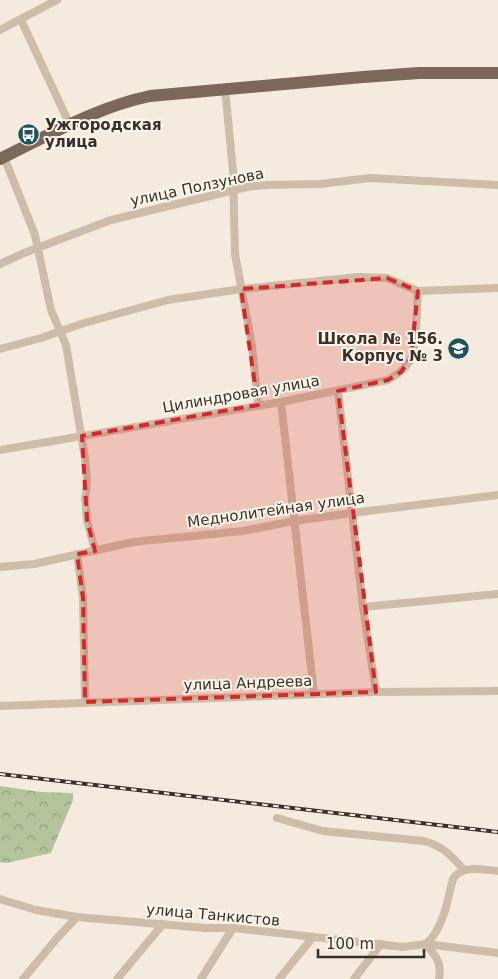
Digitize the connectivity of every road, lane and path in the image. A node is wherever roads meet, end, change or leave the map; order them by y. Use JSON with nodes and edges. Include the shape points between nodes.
{"nodes":[{"id":1,"x":57,"y":0,"type":"edge"},
{"id":2,"x":21,"y":20,"type":"junction"},
{"id":3,"x":0,"y":30,"type":"edge"},
{"id":4,"x":498,"y":73,"type":"edge"},
{"id":5,"x":224,"y":89,"type":"junction"},
{"id":6,"x":70,"y":125,"type":"junction"},
{"id":7,"x":2,"y":158,"type":"edge"},
{"id":8,"x":498,"y":185,"type":"edge"},
{"id":9,"x":233,"y":192,"type":"junction"},
{"id":10,"x":39,"y":248,"type":"junction"},
{"id":11,"x":0,"y":264,"type":"edge"},
{"id":12,"x":498,"y":288,"type":"edge"},
{"id":13,"x":241,"y":289,"type":"junction"},
{"id":14,"x":418,"y":292,"type":"junction"},
{"id":15,"x":60,"y":331,"type":"junction"},
{"id":16,"x":0,"y":349,"type":"edge"},
{"id":17,"x":338,"y":391,"type":"junction"},
{"id":18,"x":281,"y":402,"type":"junction"},
{"id":19,"x":258,"y":406,"type":"junction"},
{"id":20,"x":82,"y":436,"type":"junction"},
{"id":21,"x":0,"y":450,"type":"edge"},
{"id":22,"x":498,"y":495,"type":"edge"},
{"id":23,"x":352,"y":513,"type":"junction"},
{"id":24,"x":294,"y":521,"type":"junction"},
{"id":25,"x":96,"y":551,"type":"junction"},
{"id":26,"x":77,"y":554,"type":"junction"},
{"id":27,"x":0,"y":567,"type":"edge"},
{"id":28,"x":498,"y":594,"type":"edge"},
{"id":29,"x":363,"y":607,"type":"junction"},
{"id":30,"x":498,"y":690,"type":"edge"},
{"id":31,"x":376,"y":692,"type":"junction"},
{"id":32,"x":314,"y":694,"type":"junction"},
{"id":33,"x":85,"y":702,"type":"junction"},
{"id":34,"x":0,"y":706,"type":"edge"},
{"id":35,"x":276,"y":818,"type":"dead end"},
{"id":36,"x":463,"y":869,"type":"junction"},
{"id":37,"x":498,"y":871,"type":"edge"},
{"id":38,"x":1,"y":901,"type":"edge"},
{"id":39,"x":77,"y":917,"type":"junction"},
{"id":40,"x":163,"y":924,"type":"junction"},
{"id":41,"x":233,"y":928,"type":"junction"},
{"id":42,"x":313,"y":937,"type":"junction"},
{"id":43,"x":381,"y":944,"type":"junction"},
{"id":44,"x":426,"y":944,"type":"junction"},
{"id":45,"x":498,"y":953,"type":"edge"},
{"id":46,"x":23,"y":979,"type":"edge"},
{"id":47,"x":117,"y":979,"type":"edge"},
{"id":48,"x":201,"y":979,"type":"edge"},
{"id":49,"x":279,"y":979,"type":"edge"},
{"id":50,"x":354,"y":979,"type":"edge"},
{"id":51,"x":439,"y":979,"type":"edge"}],
"edges":[{"from":1,"to":2,"type":"street"},
{"from":2,"to":3,"type":"street"},
{"from":2,"to":6,"type":"street"},
{"from":4,"to":5,"type":"main road","via":[[410,74]]},
{"from":5,"to":6,"type":"main road","via":[[127,101]]},
{"from":5,"to":9,"type":"street"},
{"from":6,"to":7,"type":"main road"},
{"from":7,"to":10,"type":"street"},
{"from":8,"to":9,"type":"street","name":"улица Ползунова","via":[[370,178],[320,184],[266,185]]},
{"from":9,"to":10,"type":"street","name":"улица Ползунова","via":[[111,220]]},
{"from":9,"to":13,"type":"street","via":[[235,254]]},
{"from":10,"to":11,"type":"street","name":"улица Ползунова"},
{"from":10,"to":15,"type":"street","via":[[51,310]]},
{"from":12,"to":14,"type":"street"},
{"from":13,"to":14,"type":"street","via":[[358,277],[387,278]]},
{"from":13,"to":15,"type":"street","via":[[168,300]]},
{"from":13,"to":19,"type":"street","via":[[252,346]]},
{"from":14,"to":17,"type":"street","name":"Цилиндровая улица","via":[[411,358],[401,372],[388,380]]},
{"from":15,"to":16,"type":"street"},
{"from":15,"to":20,"type":"street","via":[[70,364]]},
{"from":17,"to":18,"type":"street","name":"Цилиндровая улица"},
{"from":17,"to":23,"type":"street"},
{"from":18,"to":19,"type":"street","name":"Цилиндровая улица"},
{"from":18,"to":24,"type":"street"},
{"from":19,"to":20,"type":"street","name":"Цилиндровая улица"},
{"from":20,"to":21,"type":"street","name":"Цилиндровая улица"},
{"from":20,"to":25,"type":"street","via":[[88,481],[85,499],[87,520]]},
{"from":22,"to":23,"type":"street","name":"Меднолитейная улица"},
{"from":23,"to":24,"type":"street","name":"Меднолитейная улица"},
{"from":23,"to":29,"type":"street"},
{"from":24,"to":25,"type":"street","name":"Меднолитейная улица","via":[[243,531],[133,542]]},
{"from":24,"to":32,"type":"street"},
{"from":25,"to":26,"type":"street","name":"Меднолитейная улица"},
{"from":26,"to":27,"type":"street","name":"Меднолитейная улица","via":[[34,564]]},
{"from":26,"to":33,"type":"street","via":[[83,598]]},
{"from":28,"to":29,"type":"street"},
{"from":29,"to":31,"type":"street"},
{"from":30,"to":31,"type":"street","name":"улица Андреева"},
{"from":31,"to":32,"type":"street","name":"улица Андреева"},
{"from":32,"to":33,"type":"street","name":"улица Андреева"},
{"from":33,"to":34,"type":"street","name":"улица Андреева"},
{"from":35,"to":36,"type":"street","via":[[323,831],[424,841],[446,851]]},
{"from":36,"to":37,"type":"street"},
{"from":36,"to":44,"type":"street","via":[[453,878],[438,928]]},
{"from":38,"to":39,"type":"street","name":"улица Танкистов"},
{"from":39,"to":40,"type":"street","name":"улица Танкистов"},
{"from":39,"to":46,"type":"street"},
{"from":40,"to":41,"type":"street","name":"улица Танкистов"},
{"from":40,"to":47,"type":"street"},
{"from":41,"to":42,"type":"street","name":"улица Танкистов"},
{"from":41,"to":48,"type":"street"},
{"from":42,"to":43,"type":"street","name":"улица Танкистов"},
{"from":42,"to":49,"type":"street"},
{"from":43,"to":44,"type":"street","name":"улица Танкистов"},
{"from":43,"to":50,"type":"street"},
{"from":44,"to":45,"type":"street","name":"улица Танкистов"},
{"from":44,"to":51,"type":"street","via":[[439,960]]}]}
